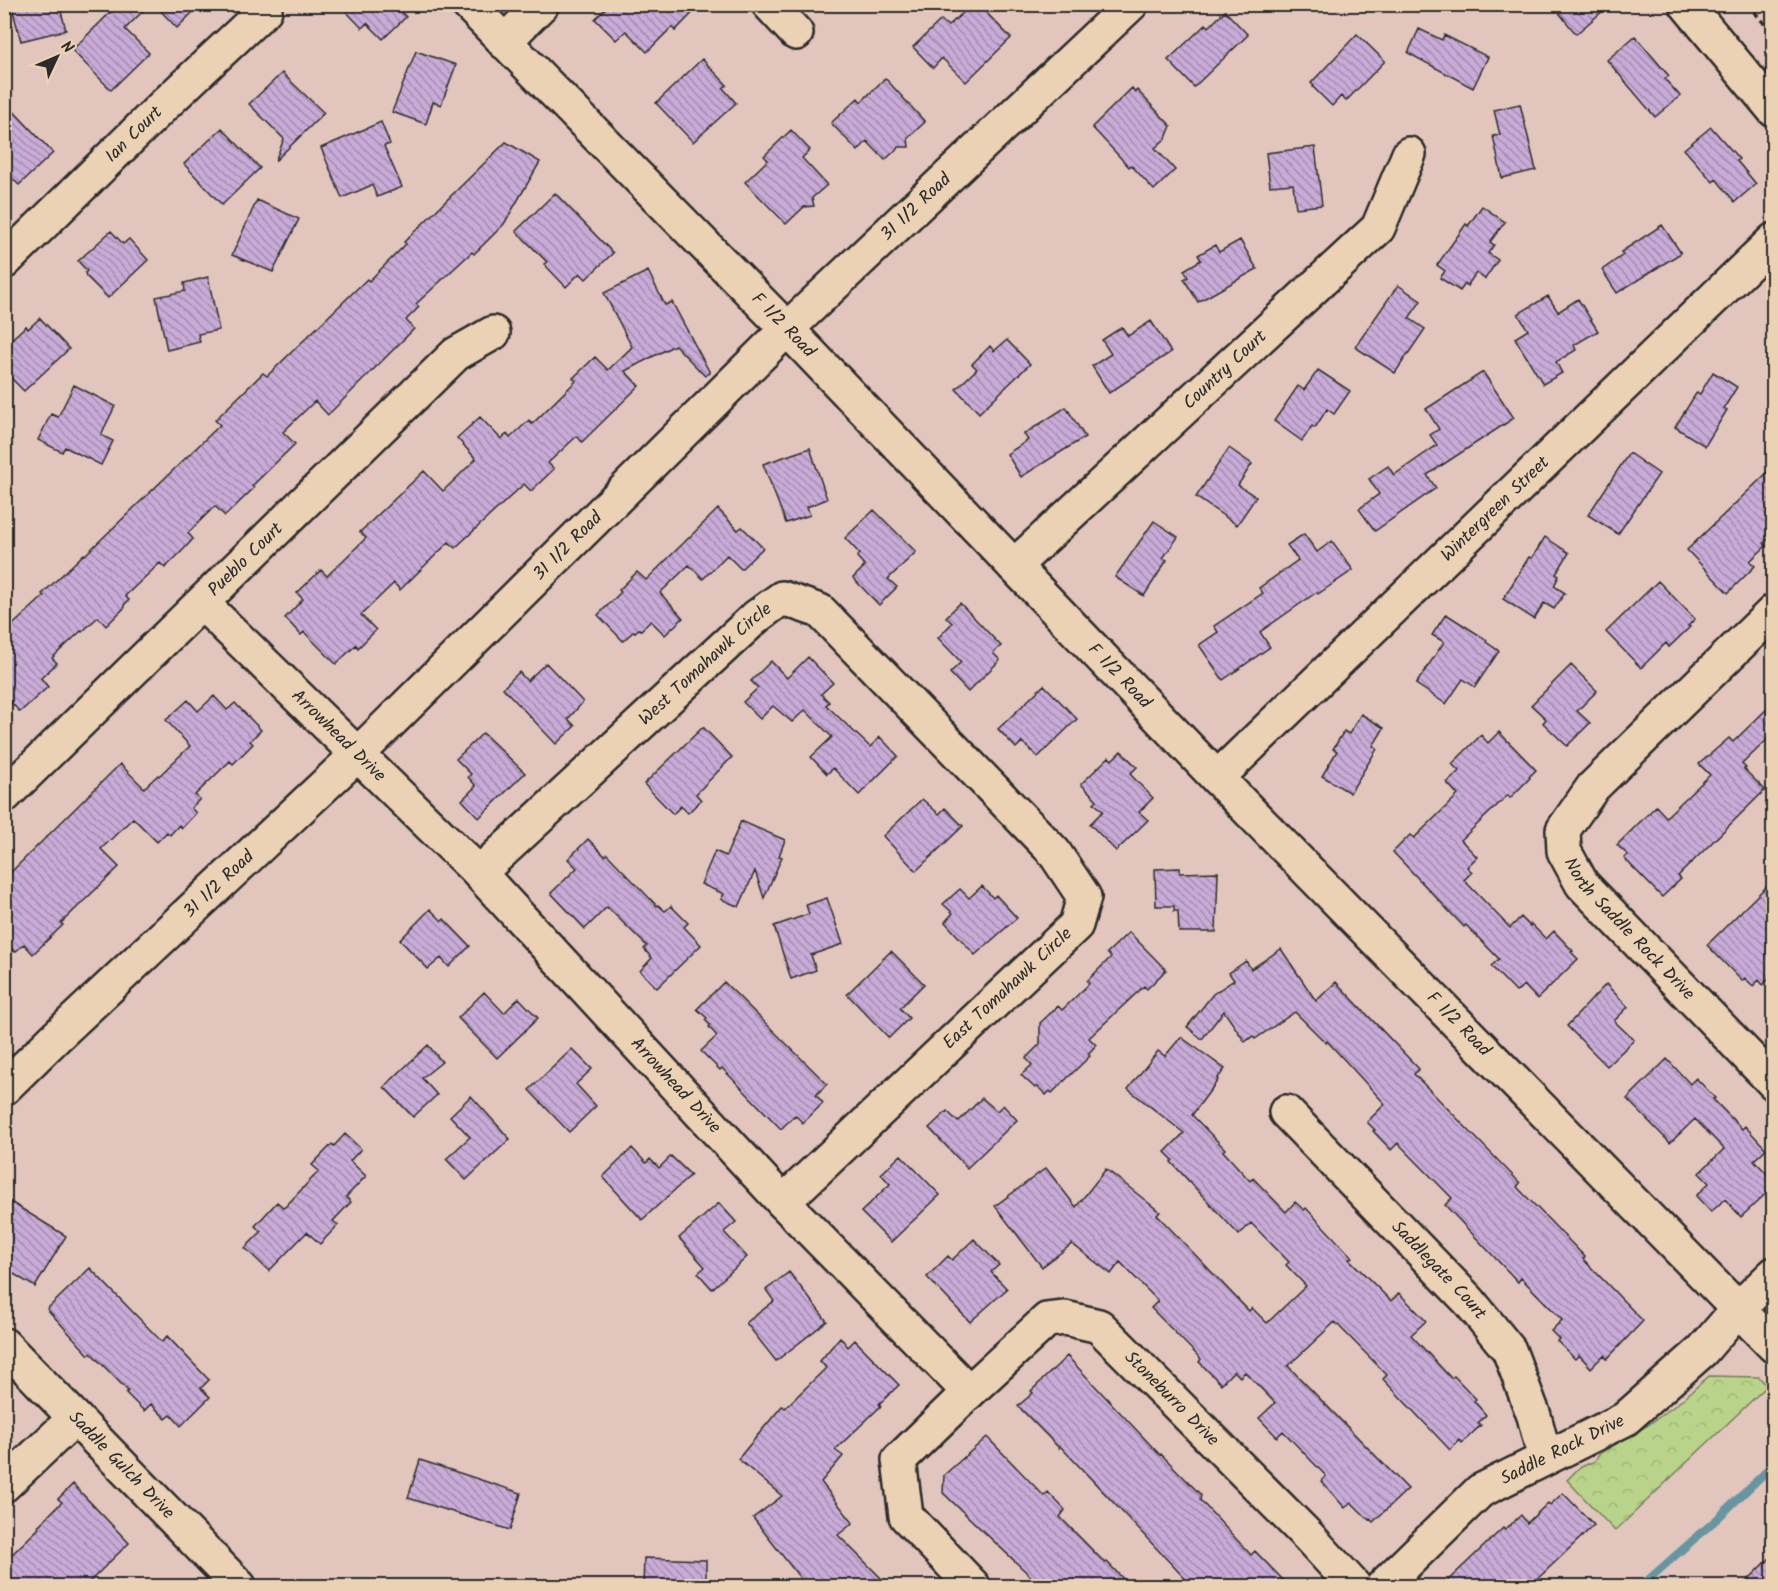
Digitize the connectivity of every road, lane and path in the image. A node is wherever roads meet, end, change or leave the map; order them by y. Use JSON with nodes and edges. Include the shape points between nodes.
{"nodes":[{"id":1,"x":468,"y":4,"type":"edge"},
{"id":2,"x":542,"y":4,"type":"edge"},
{"id":3,"x":769,"y":4,"type":"edge"},
{"id":4,"x":1131,"y":4,"type":"edge"},
{"id":5,"x":1686,"y":4,"type":"edge"},
{"id":6,"x":1747,"y":4,"type":"edge"},
{"id":7,"x":265,"y":10,"type":"dead end"},
{"id":8,"x":796,"y":33,"type":"dead end"},
{"id":9,"x":1773,"y":34,"type":"edge"},
{"id":10,"x":504,"y":42,"type":"junction"},
{"id":11,"x":1773,"y":110,"type":"edge"},
{"id":12,"x":1409,"y":154,"type":"dead end"},
{"id":13,"x":1773,"y":240,"type":"edge"},
{"id":14,"x":9,"y":248,"type":"edge"},
{"id":15,"x":787,"y":329,"type":"junction"},
{"id":16,"x":493,"y":333,"type":"dead end"},
{"id":17,"x":1014,"y":566,"type":"junction"},
{"id":18,"x":203,"y":604,"type":"junction"},
{"id":19,"x":1773,"y":611,"type":"edge"},
{"id":20,"x":936,"y":730,"type":"joint"},
{"id":21,"x":357,"y":754,"type":"junction"},
{"id":22,"x":1217,"y":778,"type":"junction"},
{"id":23,"x":4,"y":796,"type":"edge"},
{"id":24,"x":479,"y":873,"type":"junction"},
{"id":25,"x":1769,"y":1071,"type":"edge"},
{"id":26,"x":4,"y":1088,"type":"edge"},
{"id":27,"x":1286,"y":1112,"type":"dead end"},
{"id":28,"x":783,"y":1202,"type":"junction"},
{"id":29,"x":1773,"y":1274,"type":"edge"},
{"id":30,"x":1738,"y":1309,"type":"junction"},
{"id":31,"x":4,"y":1345,"type":"edge"},
{"id":32,"x":1773,"y":1346,"type":"edge"},
{"id":33,"x":969,"y":1392,"type":"junction"},
{"id":34,"x":75,"y":1418,"type":"junction"},
{"id":35,"x":1545,"y":1458,"type":"junction"},
{"id":36,"x":4,"y":1485,"type":"edge"},
{"id":37,"x":239,"y":1587,"type":"edge"},
{"id":38,"x":974,"y":1587,"type":"edge"},
{"id":39,"x":1354,"y":1587,"type":"edge"},
{"id":40,"x":1383,"y":1587,"type":"edge"}],
"edges":[{"from":1,"to":10,"type":"street","name":"F 1/2 Road"},
{"from":2,"to":10,"type":"street"},
{"from":3,"to":8,"type":"street"},
{"from":4,"to":15,"type":"street","name":"31 1/2 Road"},
{"from":5,"to":11,"type":"street"},
{"from":6,"to":9,"type":"path"},
{"from":7,"to":14,"type":"street","name":"Ian Court"},
{"from":10,"to":15,"type":"street","name":"F 1/2 Road"},
{"from":12,"to":17,"type":"street","name":"Country Court","via":[[1378,228]]},
{"from":13,"to":22,"type":"street","name":"Wintergreen Street"},
{"from":15,"to":17,"type":"street","name":"F 1/2 Road"},
{"from":15,"to":21,"type":"street","name":"31 1/2 Road"},
{"from":16,"to":18,"type":"street","name":"Pueblo Court","via":[[456,354]]},
{"from":17,"to":22,"type":"street","name":"F 1/2 Road"},
{"from":18,"to":21,"type":"street","name":"Arrowhead Drive"},
{"from":18,"to":23,"type":"street","name":"Pueblo Court"},
{"from":19,"to":25,"type":"street","name":"North Saddle Rock Drive","via":[[1593,787],[1563,830],[1564,851],[1582,884]]},
{"from":20,"to":24,"type":"street","name":"West Tomahawk Circle","via":[[819,611],[782,598],[756,617]]},
{"from":20,"to":28,"type":"street","name":"East Tomahawk Circle","via":[[1054,852],[1084,897],[1076,925]]},
{"from":21,"to":24,"type":"street","name":"Arrowhead Drive"},
{"from":21,"to":26,"type":"street","name":"31 1/2 Road"},
{"from":22,"to":30,"type":"street","name":"F 1/2 Road"},
{"from":24,"to":28,"type":"street","name":"Arrowhead Drive"},
{"from":27,"to":35,"type":"street","name":"Saddlegate Court","via":[[1469,1301],[1509,1350]]},
{"from":28,"to":33,"type":"street","name":"Arrowhead Drive"},
{"from":29,"to":30,"type":"street"},
{"from":30,"to":32,"type":"street","name":"F 1/2 Road"},
{"from":30,"to":35,"type":"street","name":"Saddle Rock Drive","via":[[1702,1351],[1625,1419]]},
{"from":31,"to":34,"type":"street","name":"Saddle Gulch Drive"},
{"from":33,"to":38,"type":"street","via":[[899,1460],[906,1516]]},
{"from":33,"to":39,"type":"street","name":"Stoneburro Drive","via":[[1047,1320],[1065,1318],[1100,1326]]},
{"from":34,"to":36,"type":"street"},
{"from":34,"to":37,"type":"street","name":"Saddle Gulch Drive"},
{"from":35,"to":40,"type":"street","name":"Saddle Rock Drive","via":[[1480,1491]]}]}
